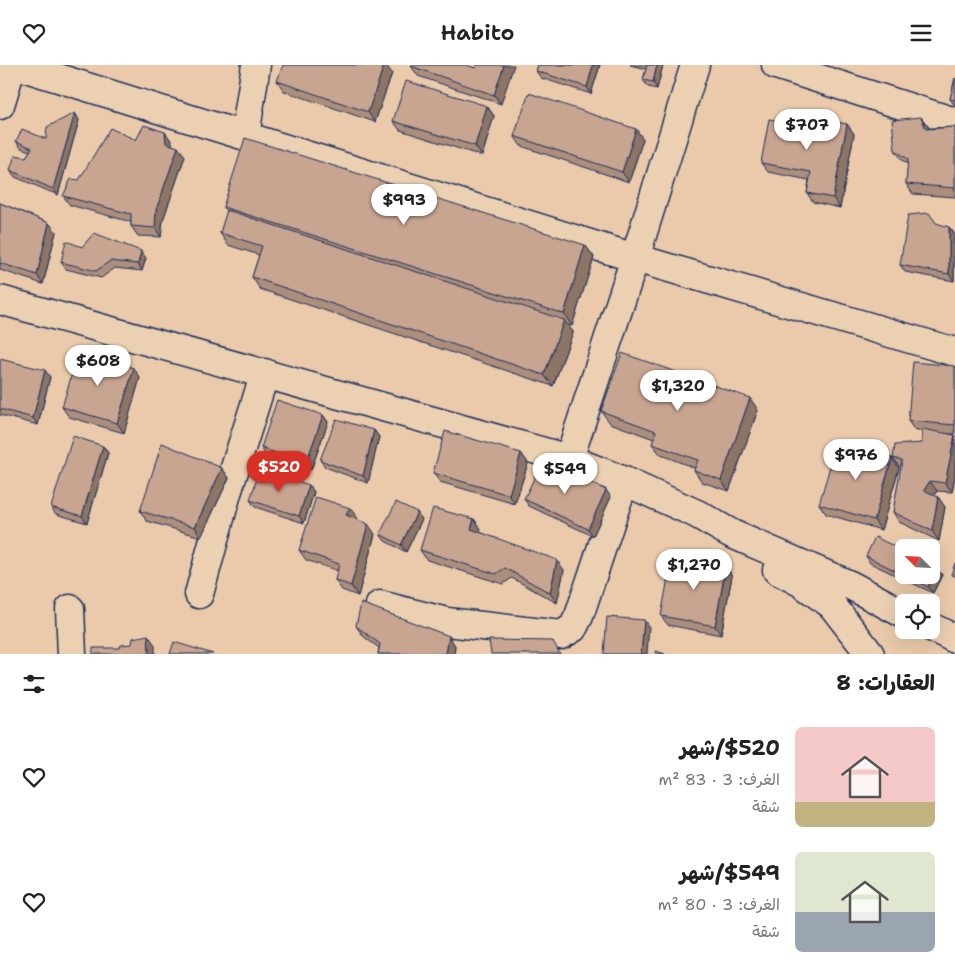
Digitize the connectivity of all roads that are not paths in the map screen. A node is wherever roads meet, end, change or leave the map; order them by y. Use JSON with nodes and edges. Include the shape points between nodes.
{"nodes":[{"id":1,"x":14,"y":65,"type":"edge"},
{"id":2,"x":256,"y":65,"type":"edge"},
{"id":3,"x":695,"y":65,"type":"edge"},
{"id":4,"x":776,"y":65,"type":"edge"},
{"id":5,"x":0,"y":105,"type":"edge"},
{"id":6,"x":955,"y":122,"type":"edge"},
{"id":7,"x":245,"y":137,"type":"junction"},
{"id":8,"x":635,"y":258,"type":"junction"},
{"id":9,"x":0,"y":300,"type":"edge"},
{"id":10,"x":955,"y":352,"type":"edge"},
{"id":11,"x":265,"y":373,"type":"junction"},
{"id":12,"x":569,"y":459,"type":"junction"},
{"id":13,"x":624,"y":481,"type":"junction"},
{"id":14,"x":696,"y":515,"type":"junction"},
{"id":15,"x":199,"y":594,"type":"dead end"},
{"id":16,"x":380,"y":605,"type":"dead end"},
{"id":17,"x":70,"y":609,"type":"dead end"},
{"id":18,"x":895,"y":609,"type":"edge"},
{"id":19,"x":940,"y":632,"type":"edge"},
{"id":20,"x":955,"y":639,"type":"edge"},
{"id":21,"x":72,"y":654,"type":"edge"},
{"id":22,"x":870,"y":654,"type":"edge"}],
"edges":[{"from":1,"to":5,"type":"street"},
{"from":1,"to":7,"type":"street"},
{"from":2,"to":7,"type":"street"},
{"from":3,"to":8,"type":"street"},
{"from":4,"to":6,"type":"street"},
{"from":7,"to":8,"type":"street"},
{"from":8,"to":10,"type":"street"},
{"from":8,"to":12,"type":"street"},
{"from":9,"to":11,"type":"street"},
{"from":11,"to":12,"type":"street"},
{"from":11,"to":15,"type":"street"},
{"from":12,"to":13,"type":"street"},
{"from":13,"to":14,"type":"street"},
{"from":13,"to":16,"type":"street","via":[[579,616],[573,628],[561,635],[447,623]]},
{"from":14,"to":18,"type":"street","via":[[850,585]]},
{"from":14,"to":22,"type":"street","via":[[725,545],[800,581],[832,605]]},
{"from":17,"to":21,"type":"street"},
{"from":19,"to":20,"type":"street"}]}
